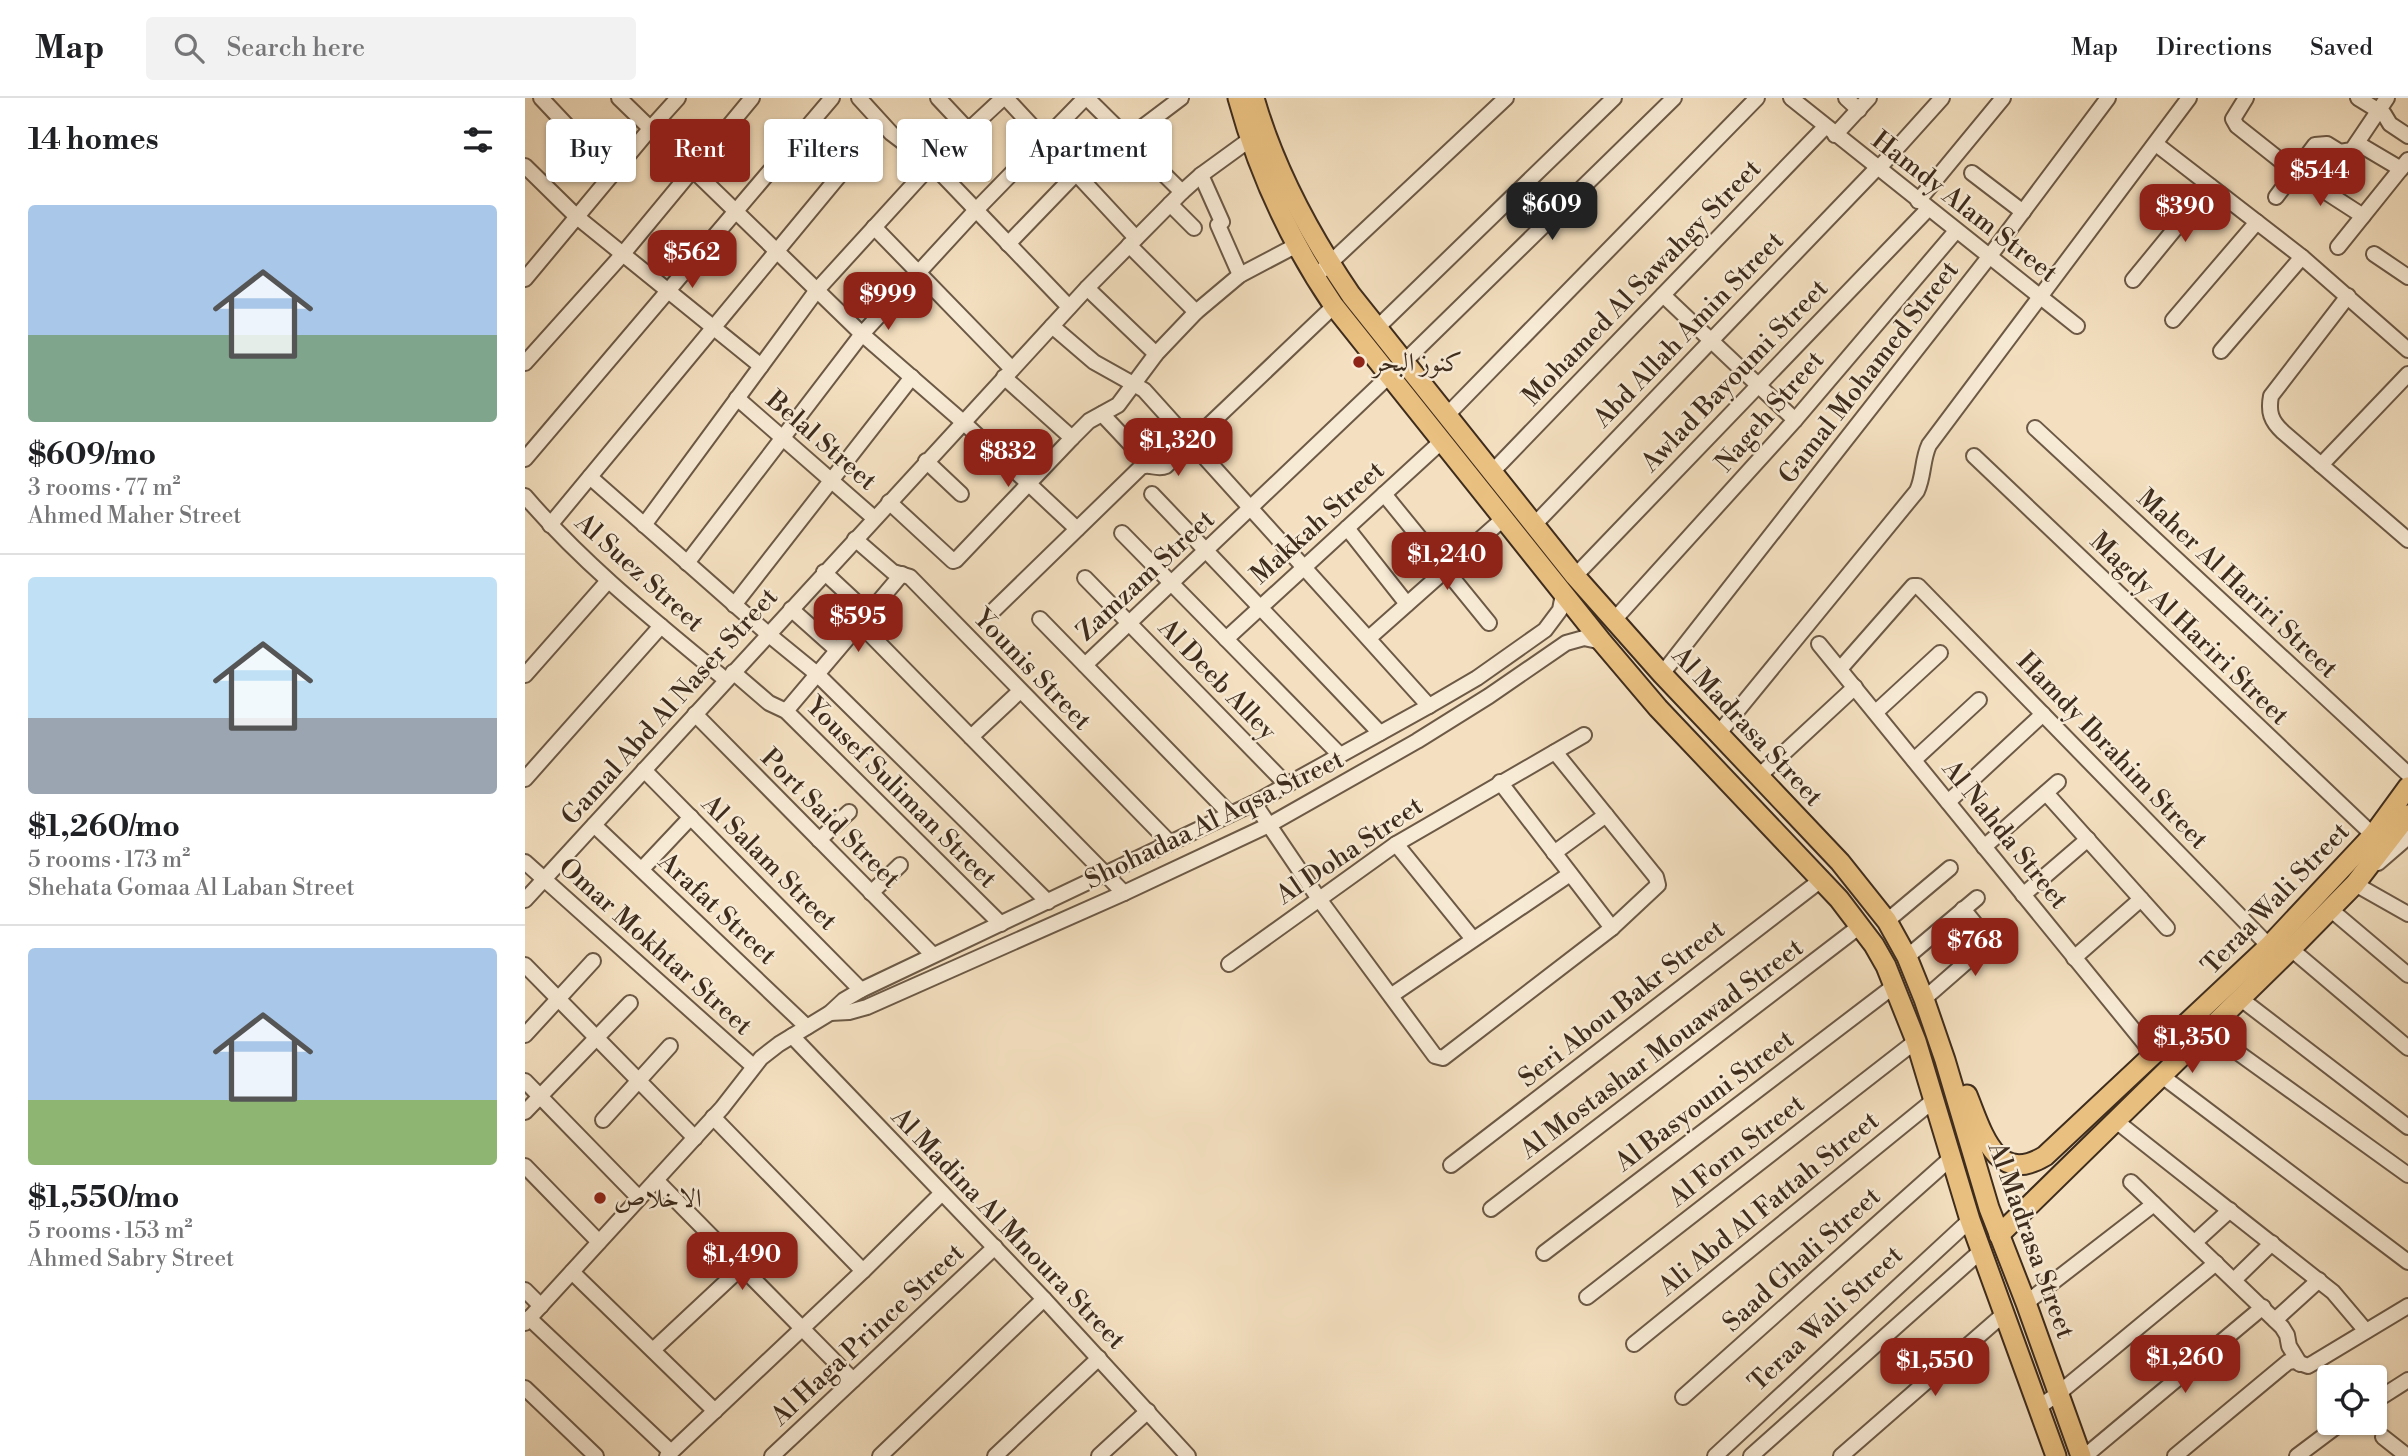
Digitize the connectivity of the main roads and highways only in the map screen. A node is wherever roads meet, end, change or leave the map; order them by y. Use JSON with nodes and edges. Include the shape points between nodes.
{"nodes":[{"id":1,"x":1238,"y":98,"type":"edge"},
{"id":2,"x":1254,"y":98,"type":"edge"},
{"id":3,"x":1257,"y":135,"type":"junction"},
{"id":4,"x":2408,"y":787,"type":"edge"},
{"id":5,"x":2408,"y":816,"type":"edge"},
{"id":6,"x":1858,"y":883,"type":"junction"},
{"id":7,"x":1839,"y":899,"type":"junction"},
{"id":8,"x":1945,"y":1060,"type":"junction"},
{"id":9,"x":1999,"y":1235,"type":"junction"},
{"id":10,"x":2056,"y":1456,"type":"edge"},
{"id":11,"x":2083,"y":1456,"type":"edge"}],
"edges":[{"from":1,"to":3,"type":"main road","name":"Al Madrasa Street"},
{"from":2,"to":3,"type":"main road","name":"Al Madrasa Street"},
{"from":3,"to":6,"type":"main road","name":"Al Madrasa Street","via":[[1351,295],[1575,576]]},
{"from":3,"to":7,"type":"main road","name":"Al Madrasa Street","via":[[1297,245],[1334,306],[1658,708]]},
{"from":4,"to":8,"type":"main road","name":"Teraa Wali Street","via":[[2373,835],[2269,946],[2033,1164],[2019,1166],[1992,1152]]},
{"from":5,"to":9,"type":"main road","name":"Teraa Wali Street","via":[[2355,884]]},
{"from":6,"to":7,"type":"main road"},
{"from":6,"to":8,"type":"main road","name":"Al Madrasa Street","via":[[1887,921],[1906,957]]},
{"from":7,"to":10,"type":"main road","name":"Al Madrasa Street","via":[[1880,956],[1916,1041],[1970,1220]]},
{"from":8,"to":9,"type":"main road","name":"Al Madrasa Street"},
{"from":9,"to":11,"type":"main road","name":"Al Madrasa Street"}]}
